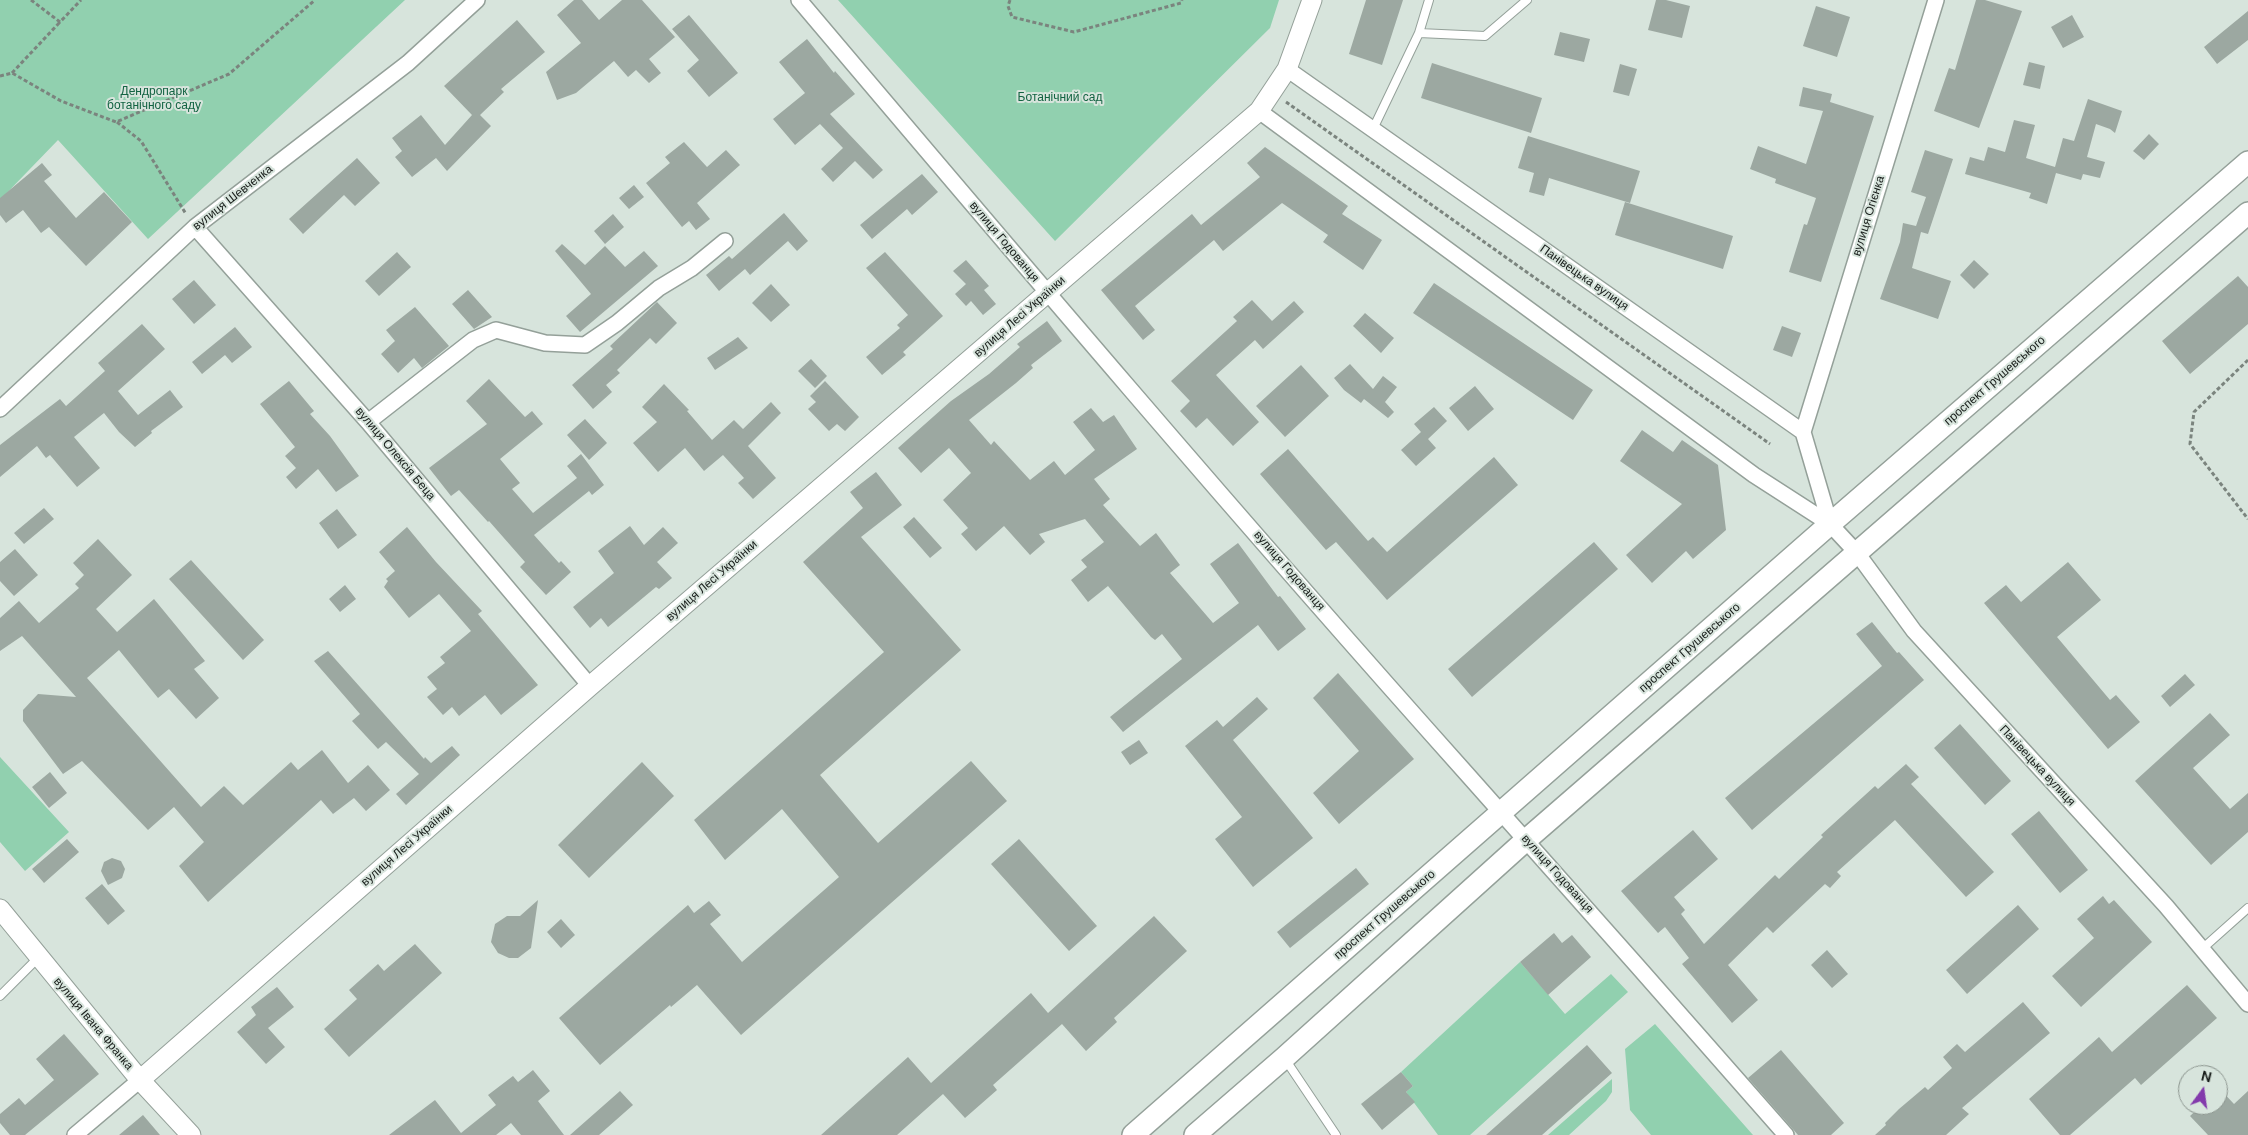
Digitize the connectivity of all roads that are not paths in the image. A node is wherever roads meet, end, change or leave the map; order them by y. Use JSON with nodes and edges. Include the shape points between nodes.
{"nodes":[{"id":1,"x":477,"y":0,"type":"edge"},
{"id":2,"x":800,"y":0,"type":"edge"},
{"id":3,"x":1312,"y":0,"type":"edge"},
{"id":4,"x":1429,"y":0,"type":"edge"},
{"id":5,"x":1527,"y":0,"type":"edge"},
{"id":6,"x":1936,"y":0,"type":"edge"},
{"id":7,"x":1419,"y":33,"type":"junction"},
{"id":8,"x":1287,"y":69,"type":"junction"},
{"id":9,"x":1259,"y":111,"type":"junction"},
{"id":10,"x":1373,"y":129,"type":"junction"},
{"id":11,"x":2248,"y":162,"type":"edge"},
{"id":12,"x":2248,"y":213,"type":"edge"},
{"id":13,"x":195,"y":227,"type":"junction"},
{"id":14,"x":725,"y":241,"type":"dead end"},
{"id":15,"x":1048,"y":294,"type":"junction"},
{"id":16,"x":0,"y":409,"type":"edge"},
{"id":17,"x":368,"y":422,"type":"junction"},
{"id":18,"x":1803,"y":432,"type":"junction"},
{"id":19,"x":1830,"y":524,"type":"junction"},
{"id":20,"x":1857,"y":553,"type":"junction"},
{"id":21,"x":590,"y":686,"type":"junction"},
{"id":22,"x":1502,"y":812,"type":"junction"},
{"id":23,"x":1526,"y":840,"type":"junction"},
{"id":24,"x":2248,"y":908,"type":"edge"},
{"id":25,"x":0,"y":909,"type":"edge"},
{"id":26,"x":2202,"y":949,"type":"junction"},
{"id":27,"x":38,"y":958,"type":"junction"},
{"id":28,"x":0,"y":996,"type":"edge"},
{"id":29,"x":2248,"y":1004,"type":"edge"},
{"id":30,"x":1284,"y":1058,"type":"junction"},
{"id":31,"x":140,"y":1080,"type":"junction"},
{"id":32,"x":75,"y":1135,"type":"edge"},
{"id":33,"x":191,"y":1135,"type":"edge"},
{"id":34,"x":1133,"y":1135,"type":"edge"},
{"id":35,"x":1195,"y":1135,"type":"edge"},
{"id":36,"x":1336,"y":1135,"type":"edge"},
{"id":37,"x":1786,"y":1135,"type":"edge"}],
"edges":[{"from":1,"to":13,"type":"street","name":"вулиця Шевченка","via":[[408,62]]},
{"from":2,"to":15,"type":"street","name":"вулиця Годованця"},
{"from":3,"to":8,"type":"street","name":"вулиця Лесі Українки"},
{"from":4,"to":7,"type":"lane"},
{"from":5,"to":7,"type":"lane","via":[[1486,36]]},
{"from":6,"to":18,"type":"street","name":"вулиця Огієнка"},
{"from":7,"to":10,"type":"lane"},
{"from":8,"to":9,"type":"street","name":"вулиця Лесі Українки"},
{"from":8,"to":10,"type":"street","name":"Панівецька вулиця"},
{"from":9,"to":15,"type":"street","name":"вулиця Лесі Українки"},
{"from":9,"to":19,"type":"street","name":"Панівецька вулиця","via":[[1754,476]]},
{"from":10,"to":18,"type":"street","name":"Панівецька вулиця"},
{"from":11,"to":19,"type":"main road","name":"проспект Грушевського"},
{"from":12,"to":20,"type":"main road"},
{"from":13,"to":16,"type":"street","name":"вулиця Шевченка"},
{"from":13,"to":17,"type":"street","name":"вулиця Олексія Беца"},
{"from":14,"to":17,"type":"street","via":[[585,345],[544,343],[496,330],[473,340]]},
{"from":15,"to":21,"type":"street","name":"вулиця Лесі Українки"},
{"from":15,"to":22,"type":"street","name":"вулиця Годованця"},
{"from":17,"to":21,"type":"street","name":"вулиця Олексія Беца"},
{"from":18,"to":19,"type":"street","name":"Панівецька вулиця"},
{"from":19,"to":20,"type":"street","name":"Панівецька вулиця"},
{"from":19,"to":22,"type":"main road","name":"проспект Грушевського"},
{"from":20,"to":23,"type":"main road"},
{"from":20,"to":26,"type":"street","name":"Панівецька вулиця","via":[[1914,631]]},
{"from":21,"to":31,"type":"street","name":"вулиця Лесі Українки"},
{"from":22,"to":23,"type":"street","name":"вулиця Годованця"},
{"from":22,"to":34,"type":"main road","name":"проспект Грушевського"},
{"from":23,"to":30,"type":"main road"},
{"from":23,"to":37,"type":"street","name":"вулиця Годованця"},
{"from":24,"to":26,"type":"lane"},
{"from":25,"to":27,"type":"street","name":"вулиця Івана Франка"},
{"from":26,"to":29,"type":"street","name":"Панівецька вулиця"},
{"from":27,"to":28,"type":"lane"},
{"from":27,"to":31,"type":"street","name":"вулиця Івана Франка"},
{"from":30,"to":35,"type":"main road"},
{"from":30,"to":36,"type":"lane"},
{"from":31,"to":32,"type":"street","name":"вулиця Лесі Українки"},
{"from":31,"to":33,"type":"street","name":"вулиця Івана Франка"}]}
